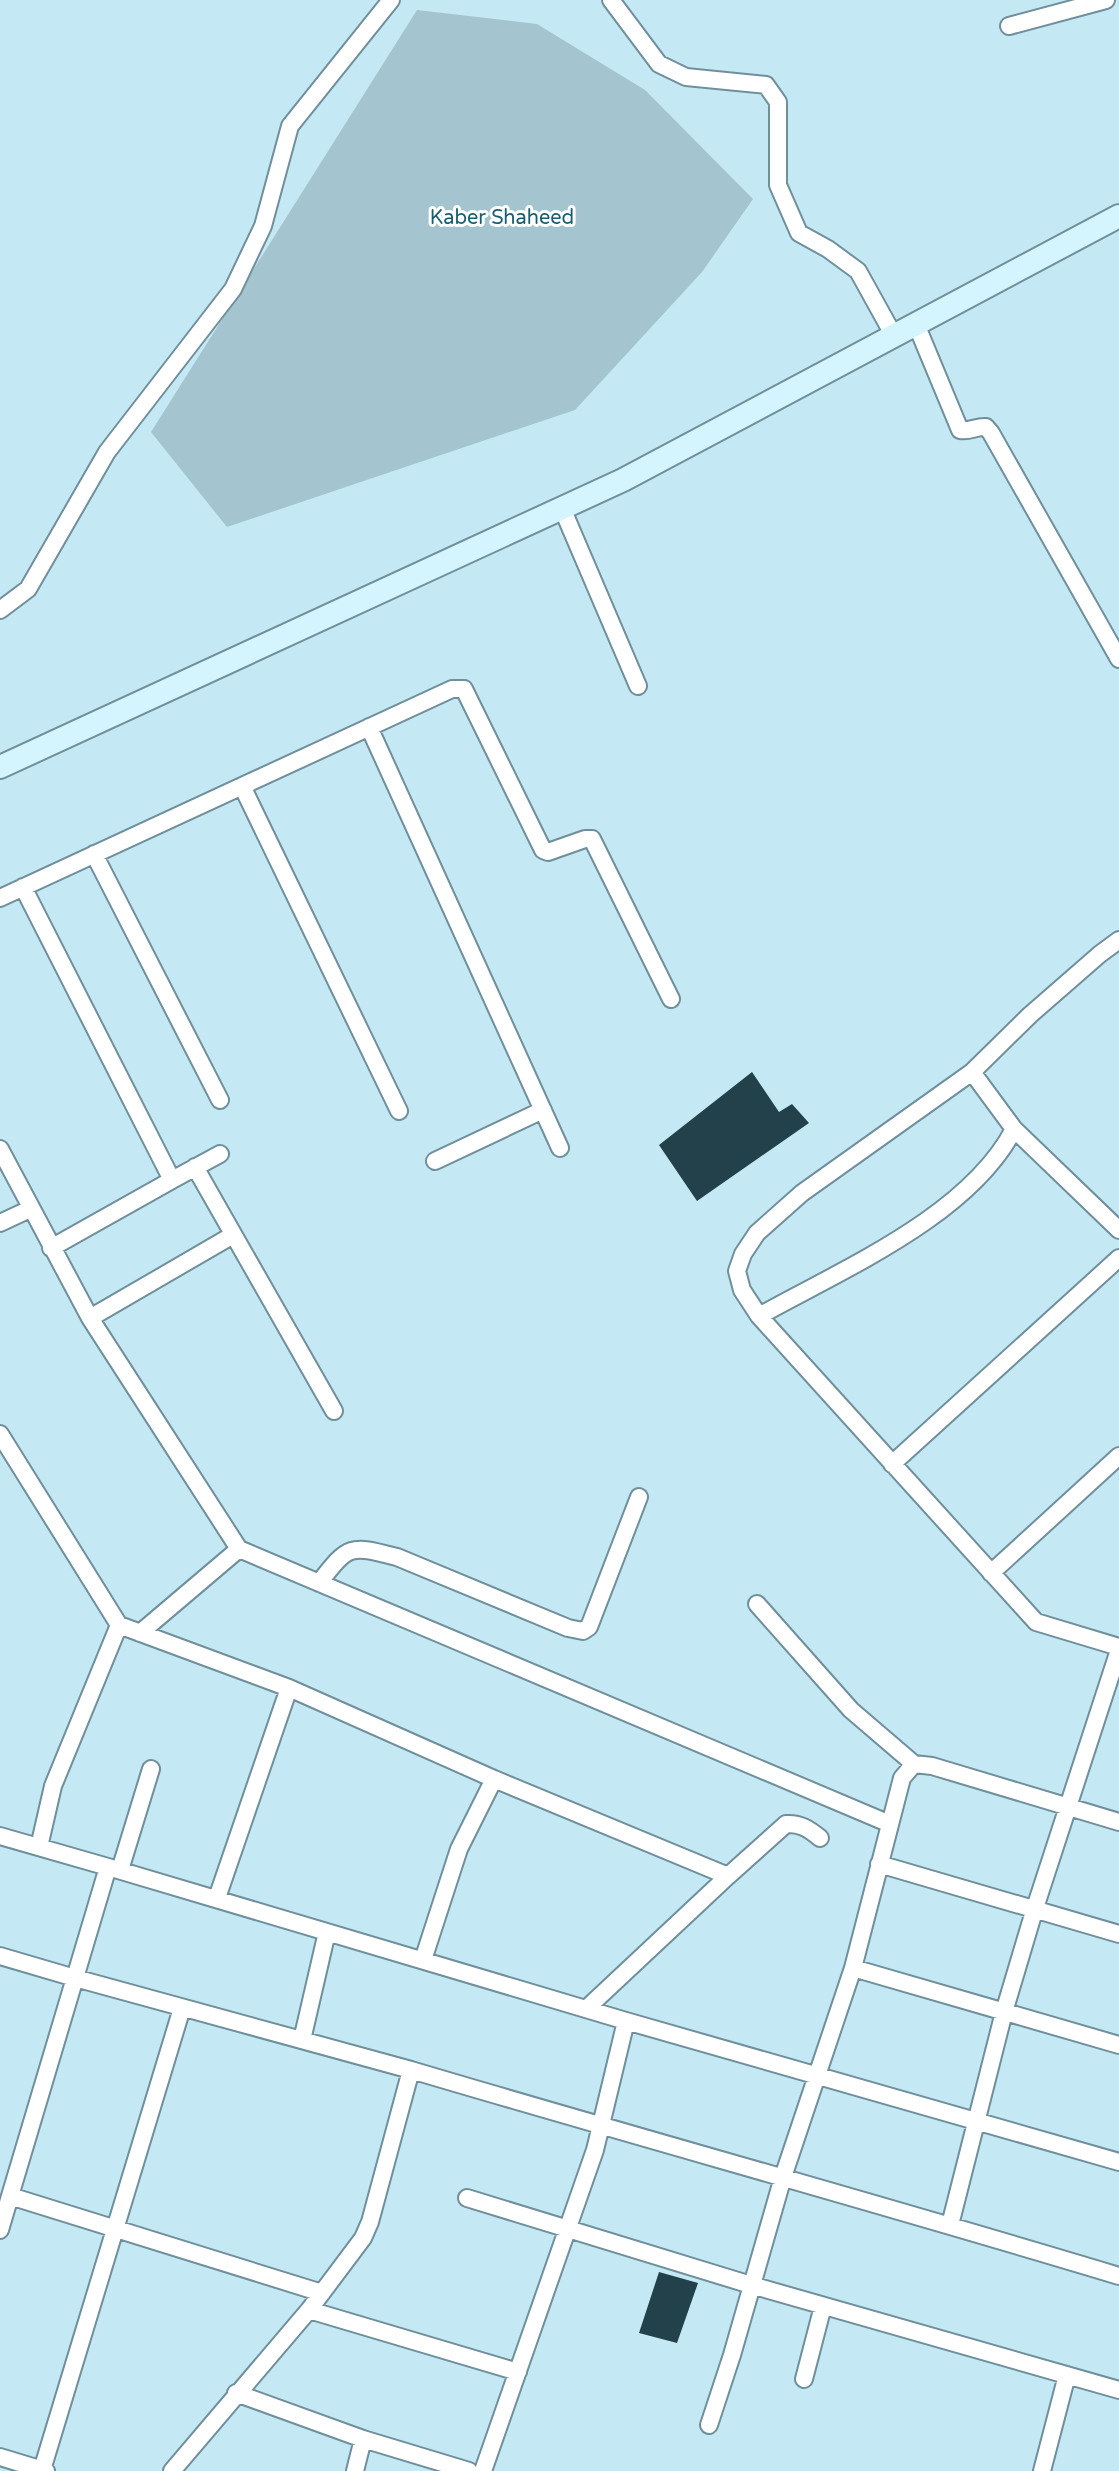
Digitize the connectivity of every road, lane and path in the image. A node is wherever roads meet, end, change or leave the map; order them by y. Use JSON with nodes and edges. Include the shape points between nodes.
{"nodes":[{"id":1,"x":391,"y":0,"type":"edge"},
{"id":2,"x":611,"y":0,"type":"edge"},
{"id":3,"x":1106,"y":0,"type":"edge"},
{"id":4,"x":1009,"y":26,"type":"dead end"},
{"id":5,"x":1119,"y":216,"type":"edge"},
{"id":6,"x":916,"y":324,"type":"junction"},
{"id":7,"x":894,"y":336,"type":"junction"},
{"id":8,"x":562,"y":508,"type":"junction"},
{"id":9,"x":0,"y":610,"type":"edge"},
{"id":10,"x":1119,"y":659,"type":"edge"},
{"id":11,"x":639,"y":686,"type":"dead end"},
{"id":12,"x":369,"y":727,"type":"junction"},
{"id":13,"x":0,"y":767,"type":"edge"},
{"id":14,"x":242,"y":786,"type":"junction"},
{"id":15,"x":94,"y":854,"type":"junction"},
{"id":16,"x":23,"y":887,"type":"junction"},
{"id":17,"x":0,"y":898,"type":"edge"},
{"id":18,"x":1119,"y":940,"type":"edge"},
{"id":19,"x":671,"y":999,"type":"dead end"},
{"id":20,"x":972,"y":1072,"type":"junction"},
{"id":21,"x":219,"y":1100,"type":"dead end"},
{"id":22,"x":543,"y":1110,"type":"junction"},
{"id":23,"x":399,"y":1111,"type":"dead end"},
{"id":24,"x":1014,"y":1129,"type":"junction"},
{"id":25,"x":560,"y":1148,"type":"dead end"},
{"id":26,"x":0,"y":1149,"type":"edge"},
{"id":27,"x":220,"y":1154,"type":"dead end"},
{"id":28,"x":435,"y":1161,"type":"dead end"},
{"id":29,"x":195,"y":1167,"type":"junction"},
{"id":30,"x":172,"y":1180,"type":"junction"},
{"id":31,"x":30,"y":1209,"type":"junction"},
{"id":32,"x":0,"y":1223,"type":"edge"},
{"id":33,"x":1119,"y":1230,"type":"edge"},
{"id":34,"x":233,"y":1235,"type":"junction"},
{"id":35,"x":51,"y":1248,"type":"junction"},
{"id":36,"x":1119,"y":1258,"type":"edge"},
{"id":37,"x":759,"y":1316,"type":"junction"},
{"id":38,"x":90,"y":1318,"type":"junction"},
{"id":39,"x":334,"y":1411,"type":"dead end"},
{"id":40,"x":0,"y":1434,"type":"edge"},
{"id":41,"x":1119,"y":1456,"type":"edge"},
{"id":42,"x":892,"y":1464,"type":"junction"},
{"id":43,"x":639,"y":1497,"type":"dead end"},
{"id":44,"x":239,"y":1549,"type":"junction"},
{"id":45,"x":991,"y":1573,"type":"junction"},
{"id":46,"x":320,"y":1583,"type":"junction"},
{"id":47,"x":757,"y":1604,"type":"dead end"},
{"id":48,"x":119,"y":1625,"type":"junction"},
{"id":49,"x":141,"y":1633,"type":"junction"},
{"id":50,"x":1119,"y":1648,"type":"edge"},
{"id":51,"x":289,"y":1688,"type":"junction"},
{"id":52,"x":914,"y":1764,"type":"junction"},
{"id":53,"x":150,"y":1769,"type":"dead end"},
{"id":54,"x":494,"y":1779,"type":"junction"},
{"id":55,"x":1068,"y":1807,"type":"junction"},
{"id":56,"x":1119,"y":1822,"type":"edge"},
{"id":57,"x":890,"y":1824,"type":"junction"},
{"id":58,"x":0,"y":1836,"type":"edge"},
{"id":59,"x":819,"y":1838,"type":"dead end"},
{"id":60,"x":39,"y":1847,"type":"junction"},
{"id":61,"x":879,"y":1864,"type":"junction"},
{"id":62,"x":114,"y":1869,"type":"junction"},
{"id":63,"x":728,"y":1876,"type":"junction"},
{"id":64,"x":217,"y":1898,"type":"junction"},
{"id":65,"x":1035,"y":1908,"type":"junction"},
{"id":66,"x":327,"y":1932,"type":"junction"},
{"id":67,"x":1119,"y":1934,"type":"edge"},
{"id":68,"x":0,"y":1956,"type":"edge"},
{"id":69,"x":423,"y":1960,"type":"junction"},
{"id":70,"x":853,"y":1968,"type":"junction"},
{"id":71,"x":75,"y":1978,"type":"junction"},
{"id":72,"x":182,"y":2008,"type":"junction"},
{"id":73,"x":586,"y":2009,"type":"junction"},
{"id":74,"x":1004,"y":2012,"type":"junction"},
{"id":75,"x":626,"y":2021,"type":"junction"},
{"id":76,"x":302,"y":2040,"type":"junction"},
{"id":77,"x":1119,"y":2045,"type":"edge"},
{"id":78,"x":411,"y":2070,"type":"junction"},
{"id":79,"x":816,"y":2075,"type":"junction"},
{"id":80,"x":978,"y":2122,"type":"junction"},
{"id":81,"x":600,"y":2127,"type":"junction"},
{"id":82,"x":1119,"y":2162,"type":"edge"},
{"id":83,"x":783,"y":2177,"type":"junction"},
{"id":84,"x":10,"y":2196,"type":"junction"},
{"id":85,"x":467,"y":2198,"type":"dead end"},
{"id":86,"x":950,"y":2225,"type":"junction"},
{"id":87,"x":116,"y":2229,"type":"junction"},
{"id":88,"x":0,"y":2230,"type":"edge"},
{"id":89,"x":567,"y":2230,"type":"junction"},
{"id":90,"x":1119,"y":2276,"type":"edge"},
{"id":91,"x":751,"y":2285,"type":"junction"},
{"id":92,"x":322,"y":2293,"type":"junction"},
{"id":93,"x":823,"y":2306,"type":"junction"},
{"id":94,"x":309,"y":2310,"type":"junction"},
{"id":95,"x":518,"y":2372,"type":"junction"},
{"id":96,"x":1067,"y":2375,"type":"junction"},
{"id":97,"x":804,"y":2379,"type":"dead end"},
{"id":98,"x":1119,"y":2390,"type":"edge"},
{"id":99,"x":236,"y":2393,"type":"junction"},
{"id":100,"x":709,"y":2425,"type":"dead end"},
{"id":101,"x":363,"y":2439,"type":"junction"},
{"id":102,"x":0,"y":2457,"type":"edge"},
{"id":103,"x":181,"y":2468,"type":"edge"},
{"id":104,"x":44,"y":2470,"type":"edge"},
{"id":105,"x":355,"y":2471,"type":"edge"},
{"id":106,"x":469,"y":2471,"type":"edge"},
{"id":107,"x":483,"y":2471,"type":"edge"},
{"id":108,"x":1042,"y":2471,"type":"edge"}],
"edges":[{"from":1,"to":9,"type":"street","via":[[290,126],[263,226],[233,289],[107,452],[28,589]]},
{"from":2,"to":7,"type":"street","via":[[659,64],[686,77],[766,85],[778,102],[778,185],[799,233],[858,271]]},
{"from":3,"to":4,"type":"street"},
{"from":5,"to":6,"type":"street"},
{"from":6,"to":7,"type":"street"},
{"from":6,"to":10,"type":"street","via":[[960,430],[966,432],[981,426],[990,433]]},
{"from":7,"to":8,"type":"street","via":[[623,480]]},
{"from":8,"to":11,"type":"street"},
{"from":8,"to":13,"type":"street"},
{"from":12,"to":14,"type":"street"},
{"from":12,"to":19,"type":"street","via":[[452,689],[464,689],[543,850],[548,852],[592,839]]},
{"from":12,"to":22,"type":"street"},
{"from":14,"to":15,"type":"street"},
{"from":14,"to":23,"type":"street"},
{"from":15,"to":16,"type":"street"},
{"from":15,"to":21,"type":"street"},
{"from":16,"to":17,"type":"street"},
{"from":16,"to":30,"type":"street"},
{"from":18,"to":20,"type":"street"},
{"from":20,"to":24,"type":"street"},
{"from":20,"to":37,"type":"street","via":[[802,1192],[757,1233],[742,1254],[737,1271],[742,1290]]},
{"from":22,"to":25,"type":"street"},
{"from":22,"to":28,"type":"street"},
{"from":24,"to":33,"type":"street"},
{"from":24,"to":37,"type":"street","via":[[993,1163],[934,1215]]},
{"from":26,"to":31,"type":"street"},
{"from":27,"to":29,"type":"street"},
{"from":29,"to":30,"type":"street"},
{"from":29,"to":34,"type":"street"},
{"from":30,"to":35,"type":"street"},
{"from":31,"to":32,"type":"street"},
{"from":31,"to":35,"type":"street"},
{"from":34,"to":38,"type":"street"},
{"from":34,"to":39,"type":"street"},
{"from":35,"to":38,"type":"street"},
{"from":36,"to":42,"type":"street"},
{"from":37,"to":42,"type":"street"},
{"from":38,"to":44,"type":"street"},
{"from":40,"to":48,"type":"street"},
{"from":41,"to":45,"type":"street"},
{"from":42,"to":45,"type":"street"},
{"from":43,"to":46,"type":"street","via":[[589,1627],[583,1631],[397,1557],[369,1550],[355,1548],[340,1556]]},
{"from":44,"to":46,"type":"street"},
{"from":44,"to":49,"type":"street"},
{"from":45,"to":50,"type":"street","via":[[1036,1622]]},
{"from":46,"to":57,"type":"street"},
{"from":47,"to":52,"type":"street","via":[[851,1710]]},
{"from":48,"to":49,"type":"street"},
{"from":48,"to":60,"type":"street","via":[[53,1786]]},
{"from":49,"to":51,"type":"street"},
{"from":50,"to":55,"type":"street"},
{"from":51,"to":54,"type":"street"},
{"from":51,"to":64,"type":"street"},
{"from":52,"to":55,"type":"street"},
{"from":52,"to":57,"type":"street","via":[[902,1778]]},
{"from":53,"to":62,"type":"street"},
{"from":54,"to":63,"type":"street"},
{"from":54,"to":69,"type":"street","via":[[459,1850]]},
{"from":55,"to":56,"type":"street"},
{"from":55,"to":65,"type":"street"},
{"from":57,"to":61,"type":"street"},
{"from":58,"to":60,"type":"street"},
{"from":59,"to":63,"type":"street","via":[[796,1823],[786,1824]]},
{"from":60,"to":62,"type":"street"},
{"from":61,"to":65,"type":"street"},
{"from":61,"to":70,"type":"street"},
{"from":62,"to":64,"type":"street"},
{"from":62,"to":71,"type":"street"},
{"from":63,"to":73,"type":"street"},
{"from":64,"to":66,"type":"street"},
{"from":65,"to":67,"type":"street"},
{"from":65,"to":74,"type":"street"},
{"from":66,"to":69,"type":"street"},
{"from":66,"to":76,"type":"street"},
{"from":68,"to":71,"type":"street"},
{"from":69,"to":73,"type":"street"},
{"from":70,"to":74,"type":"street"},
{"from":70,"to":79,"type":"street"},
{"from":71,"to":72,"type":"street"},
{"from":71,"to":84,"type":"street"},
{"from":72,"to":76,"type":"street"},
{"from":72,"to":87,"type":"street"},
{"from":73,"to":75,"type":"street"},
{"from":74,"to":77,"type":"street"},
{"from":74,"to":80,"type":"street"},
{"from":75,"to":79,"type":"street"},
{"from":75,"to":81,"type":"street"},
{"from":76,"to":78,"type":"street"},
{"from":78,"to":81,"type":"street"},
{"from":78,"to":92,"type":"street","via":[[370,2222],[363,2238]]},
{"from":79,"to":80,"type":"street"},
{"from":79,"to":83,"type":"street"},
{"from":80,"to":82,"type":"street"},
{"from":80,"to":86,"type":"street"},
{"from":81,"to":83,"type":"street"},
{"from":81,"to":89,"type":"street"},
{"from":83,"to":86,"type":"street"},
{"from":83,"to":91,"type":"street"},
{"from":84,"to":87,"type":"street"},
{"from":84,"to":88,"type":"street"},
{"from":85,"to":89,"type":"street"},
{"from":86,"to":90,"type":"street"},
{"from":87,"to":92,"type":"street"},
{"from":87,"to":104,"type":"street"},
{"from":89,"to":91,"type":"street"},
{"from":89,"to":95,"type":"street"},
{"from":91,"to":93,"type":"street"},
{"from":91,"to":100,"type":"street"},
{"from":92,"to":94,"type":"street"},
{"from":93,"to":96,"type":"street"},
{"from":93,"to":97,"type":"street"},
{"from":94,"to":95,"type":"street"},
{"from":94,"to":99,"type":"street"},
{"from":95,"to":107,"type":"street"},
{"from":96,"to":98,"type":"street"},
{"from":96,"to":108,"type":"street"},
{"from":99,"to":101,"type":"street"},
{"from":99,"to":103,"type":"street"},
{"from":101,"to":105,"type":"street"},
{"from":101,"to":106,"type":"street"},
{"from":102,"to":104,"type":"street"}]}
